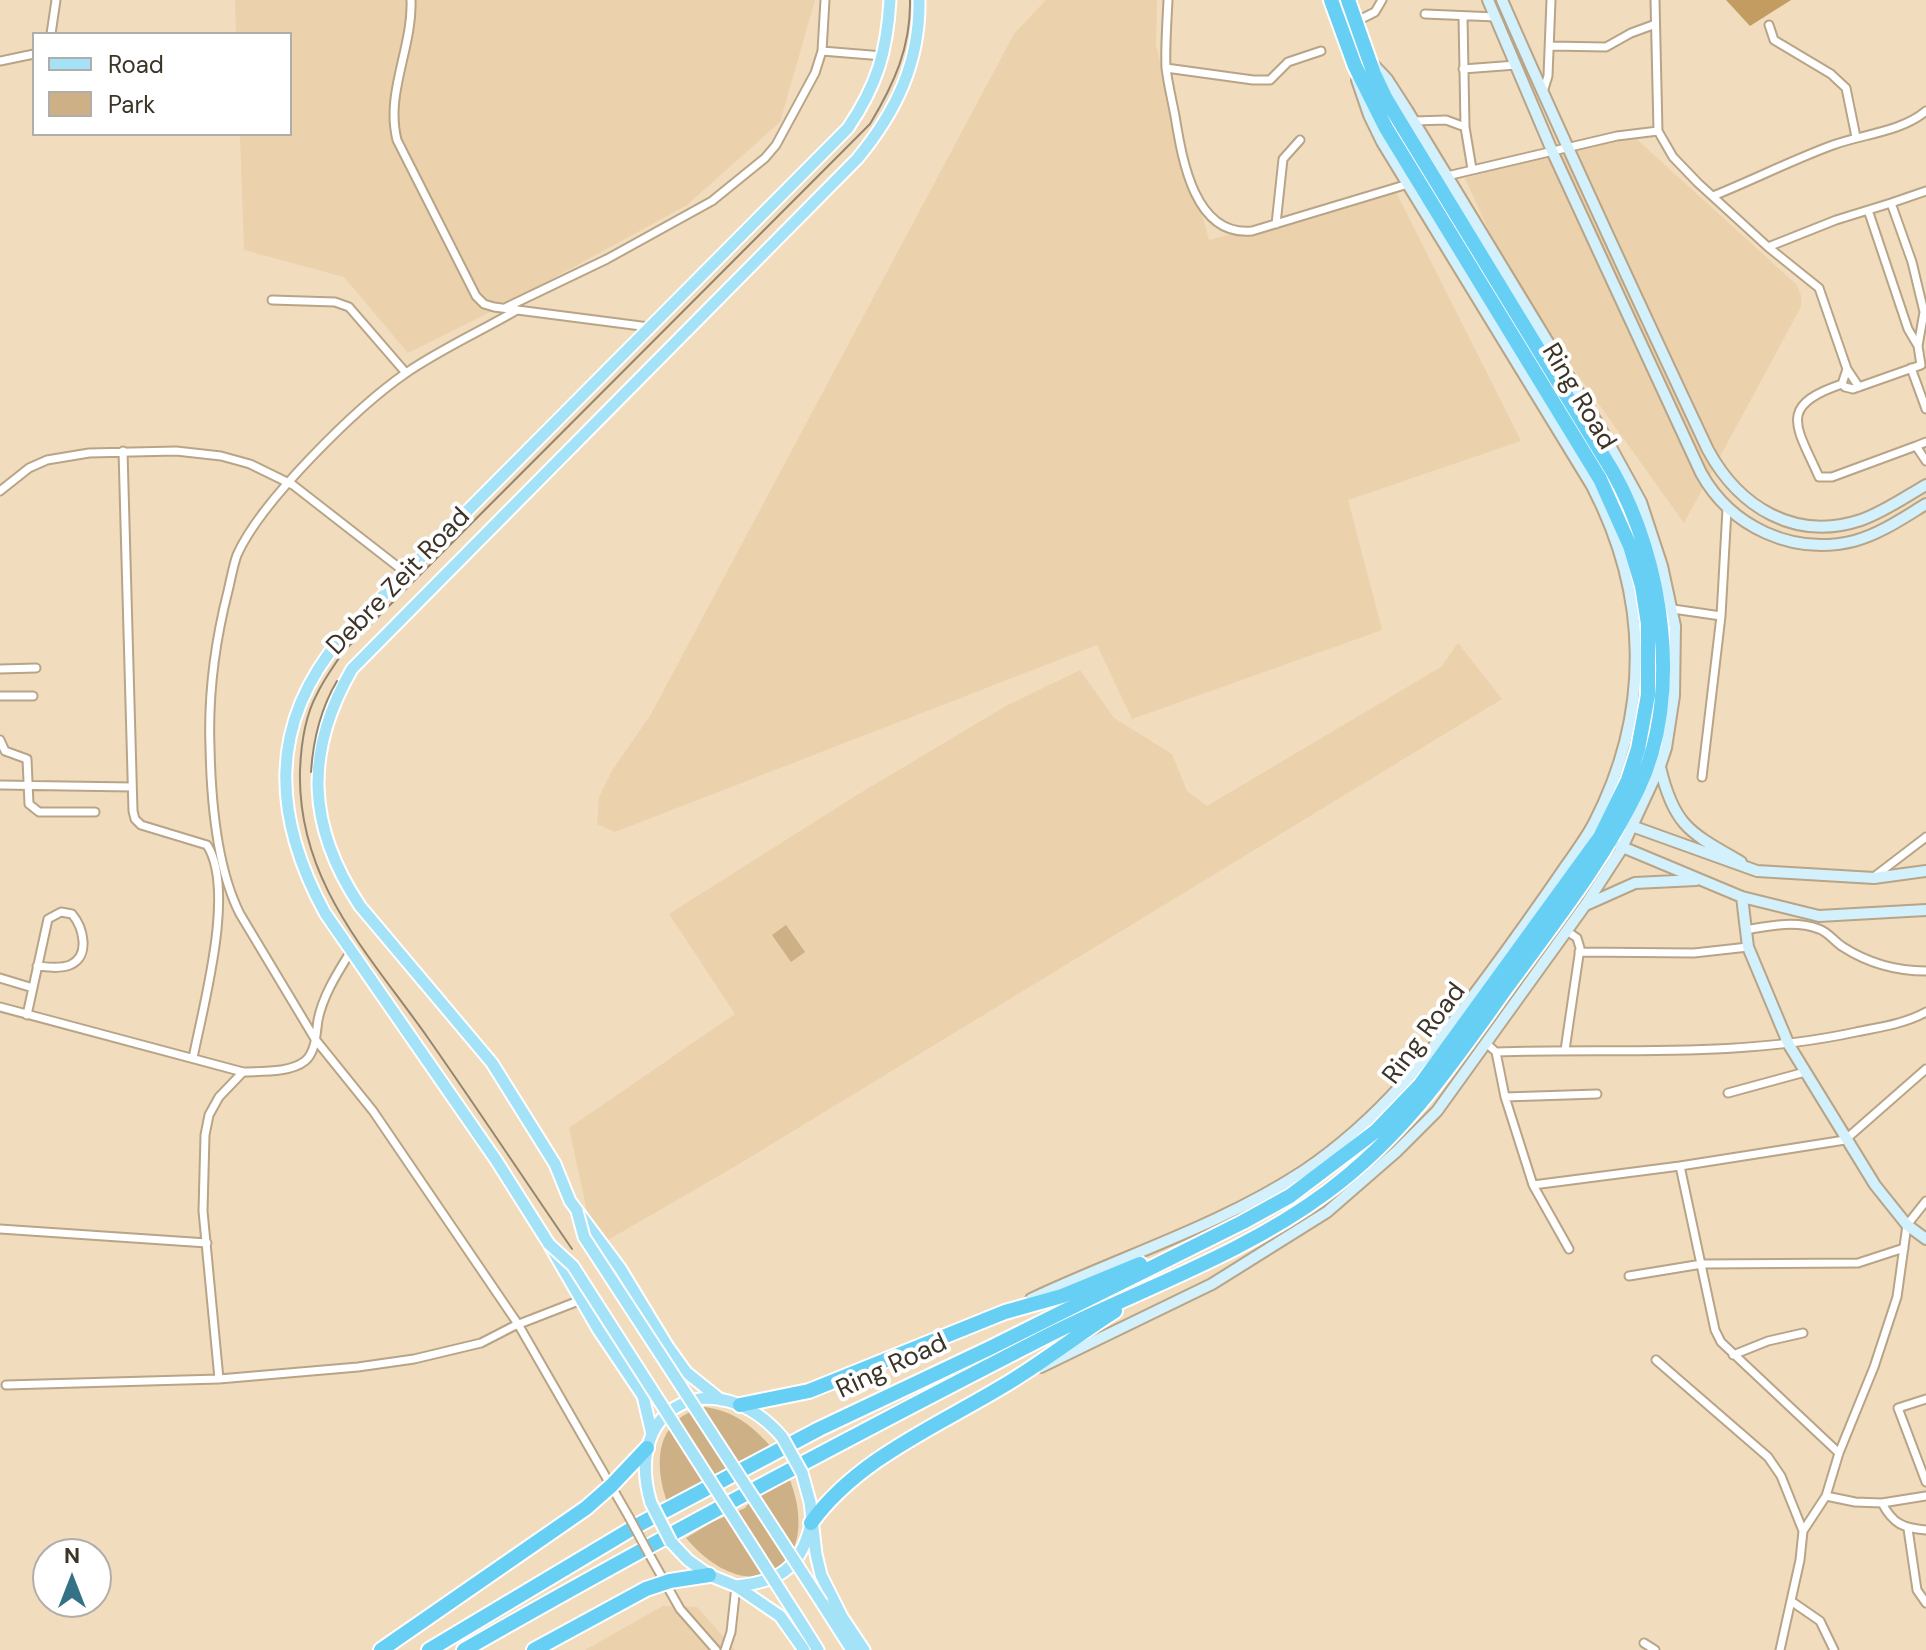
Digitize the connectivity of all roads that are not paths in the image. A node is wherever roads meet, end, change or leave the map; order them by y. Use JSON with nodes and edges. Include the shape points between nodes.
{"nodes":[{"id":1,"x":56,"y":0,"type":"edge"},
{"id":2,"x":411,"y":0,"type":"edge"},
{"id":3,"x":825,"y":0,"type":"edge"},
{"id":4,"x":890,"y":0,"type":"edge"},
{"id":5,"x":919,"y":0,"type":"edge"},
{"id":6,"x":1168,"y":0,"type":"edge"},
{"id":7,"x":1331,"y":0,"type":"edge"},
{"id":8,"x":1348,"y":0,"type":"edge"},
{"id":9,"x":1382,"y":0,"type":"edge"},
{"id":10,"x":1488,"y":0,"type":"edge"},
{"id":11,"x":1502,"y":0,"type":"edge"},
{"id":12,"x":1551,"y":0,"type":"edge"},
{"id":13,"x":1655,"y":0,"type":"edge"},
{"id":14,"x":1425,"y":14,"type":"dead end"},
{"id":15,"x":1463,"y":16,"type":"junction"},
{"id":16,"x":1496,"y":17,"type":"junction"},
{"id":17,"x":1355,"y":22,"type":"junction"},
{"id":18,"x":1653,"y":25,"type":"junction"},
{"id":19,"x":1769,"y":25,"type":"dead end"},
{"id":20,"x":51,"y":32,"type":"edge"},
{"id":21,"x":1550,"y":46,"type":"junction"},
{"id":22,"x":822,"y":51,"type":"junction"},
{"id":23,"x":1321,"y":51,"type":"dead end"},
{"id":24,"x":32,"y":54,"type":"edge"},
{"id":25,"x":884,"y":56,"type":"junction"},
{"id":26,"x":0,"y":61,"type":"edge"},
{"id":27,"x":1362,"y":63,"type":"junction"},
{"id":28,"x":1516,"y":65,"type":"junction"},
{"id":29,"x":1166,"y":68,"type":"junction"},
{"id":30,"x":1463,"y":69,"type":"junction"},
{"id":31,"x":1543,"y":94,"type":"junction"},
{"id":32,"x":1926,"y":111,"type":"edge"},
{"id":33,"x":1414,"y":121,"type":"junction"},
{"id":34,"x":1465,"y":127,"type":"junction"},
{"id":35,"x":1658,"y":131,"type":"junction"},
{"id":36,"x":1856,"y":137,"type":"junction"},
{"id":37,"x":1300,"y":140,"type":"dead end"},
{"id":38,"x":1570,"y":148,"type":"junction"},
{"id":39,"x":1553,"y":153,"type":"junction"},
{"id":40,"x":1472,"y":169,"type":"junction"},
{"id":41,"x":1447,"y":176,"type":"junction"},
{"id":42,"x":1408,"y":184,"type":"junction"},
{"id":43,"x":1926,"y":191,"type":"edge"},
{"id":44,"x":1713,"y":196,"type":"junction"},
{"id":45,"x":1891,"y":203,"type":"junction"},
{"id":46,"x":1868,"y":210,"type":"junction"},
{"id":47,"x":1276,"y":224,"type":"junction"},
{"id":48,"x":1768,"y":247,"type":"junction"},
{"id":49,"x":272,"y":300,"type":"dead end"},
{"id":50,"x":505,"y":308,"type":"junction"},
{"id":51,"x":517,"y":310,"type":"junction"},
{"id":52,"x":1925,"y":314,"type":"edge"},
{"id":53,"x":649,"y":327,"type":"junction"},
{"id":54,"x":1918,"y":346,"type":"junction"},
{"id":55,"x":1924,"y":364,"type":"edge"},
{"id":56,"x":1911,"y":368,"type":"junction"},
{"id":57,"x":1847,"y":369,"type":"junction"},
{"id":58,"x":406,"y":373,"type":"junction"},
{"id":59,"x":1842,"y":384,"type":"junction"},
{"id":60,"x":1859,"y":387,"type":"junction"},
{"id":61,"x":1926,"y":409,"type":"edge"},
{"id":62,"x":1926,"y":442,"type":"edge"},
{"id":63,"x":1916,"y":446,"type":"junction"},
{"id":64,"x":123,"y":451,"type":"junction"},
{"id":65,"x":1926,"y":461,"type":"edge"},
{"id":66,"x":288,"y":483,"type":"junction"},
{"id":67,"x":1926,"y":485,"type":"edge"},
{"id":68,"x":0,"y":491,"type":"edge"},
{"id":69,"x":1926,"y":504,"type":"edge"},
{"id":70,"x":1727,"y":509,"type":"junction"},
{"id":71,"x":406,"y":573,"type":"junction"},
{"id":72,"x":1673,"y":609,"type":"junction"},
{"id":73,"x":1721,"y":616,"type":"junction"},
{"id":74,"x":36,"y":668,"type":"dead end"},
{"id":75,"x":0,"y":669,"type":"edge"},
{"id":76,"x":0,"y":696,"type":"edge"},
{"id":77,"x":33,"y":696,"type":"dead end"},
{"id":78,"x":0,"y":740,"type":"edge"},
{"id":79,"x":1660,"y":766,"type":"junction"},
{"id":80,"x":1702,"y":777,"type":"dead end"},
{"id":81,"x":0,"y":785,"type":"edge"},
{"id":82,"x":27,"y":785,"type":"junction"},
{"id":83,"x":132,"y":787,"type":"junction"},
{"id":84,"x":95,"y":812,"type":"dead end"},
{"id":85,"x":1621,"y":822,"type":"junction"},
{"id":86,"x":1926,"y":837,"type":"edge"},
{"id":87,"x":1611,"y":842,"type":"junction"},
{"id":88,"x":1757,"y":871,"type":"junction"},
{"id":89,"x":1926,"y":871,"type":"edge"},
{"id":90,"x":1874,"y":878,"type":"junction"},
{"id":91,"x":1701,"y":880,"type":"junction"},
{"id":92,"x":230,"y":895,"type":"junction"},
{"id":93,"x":1742,"y":897,"type":"junction"},
{"id":94,"x":1586,"y":904,"type":"junction"},
{"id":95,"x":220,"y":908,"type":"junction"},
{"id":96,"x":1926,"y":910,"type":"edge"},
{"id":97,"x":1819,"y":916,"type":"junction"},
{"id":98,"x":1820,"y":929,"type":"junction"},
{"id":99,"x":1745,"y":930,"type":"junction"},
{"id":100,"x":1567,"y":931,"type":"junction"},
{"id":101,"x":1748,"y":947,"type":"junction"},
{"id":102,"x":351,"y":951,"type":"junction"},
{"id":103,"x":1579,"y":952,"type":"junction"},
{"id":104,"x":37,"y":966,"type":"junction"},
{"id":105,"x":1926,"y":971,"type":"edge"},
{"id":106,"x":0,"y":978,"type":"edge"},
{"id":107,"x":33,"y":988,"type":"junction"},
{"id":108,"x":0,"y":1007,"type":"edge"},
{"id":109,"x":1926,"y":1012,"type":"edge"},
{"id":110,"x":27,"y":1015,"type":"junction"},
{"id":111,"x":315,"y":1039,"type":"junction"},
{"id":112,"x":1487,"y":1044,"type":"junction"},
{"id":113,"x":1789,"y":1045,"type":"junction"},
{"id":114,"x":1565,"y":1050,"type":"junction"},
{"id":115,"x":1496,"y":1052,"type":"junction"},
{"id":116,"x":193,"y":1058,"type":"junction"},
{"id":117,"x":1926,"y":1069,"type":"edge"},
{"id":118,"x":243,"y":1072,"type":"junction"},
{"id":119,"x":1805,"y":1072,"type":"junction"},
{"id":120,"x":1728,"y":1093,"type":"dead end"},
{"id":121,"x":1597,"y":1094,"type":"dead end"},
{"id":122,"x":1505,"y":1097,"type":"junction"},
{"id":123,"x":1845,"y":1140,"type":"junction"},
{"id":124,"x":1680,"y":1166,"type":"junction"},
{"id":125,"x":1533,"y":1185,"type":"junction"},
{"id":126,"x":1926,"y":1201,"type":"edge"},
{"id":127,"x":577,"y":1211,"type":"junction"},
{"id":128,"x":1907,"y":1225,"type":"junction"},
{"id":129,"x":0,"y":1229,"type":"edge"},
{"id":130,"x":1926,"y":1239,"type":"edge"},
{"id":131,"x":207,"y":1243,"type":"junction"},
{"id":132,"x":549,"y":1244,"type":"junction"},
{"id":133,"x":1197,"y":1245,"type":"junction"},
{"id":134,"x":1904,"y":1248,"type":"junction"},
{"id":135,"x":1569,"y":1249,"type":"dead end"},
{"id":136,"x":1702,"y":1264,"type":"junction"},
{"id":137,"x":1629,"y":1276,"type":"dead end"},
{"id":138,"x":1159,"y":1283,"type":"junction"},
{"id":139,"x":581,"y":1300,"type":"junction"},
{"id":140,"x":1005,"y":1312,"type":"junction"},
{"id":141,"x":518,"y":1324,"type":"junction"},
{"id":142,"x":1803,"y":1333,"type":"dead end"},
{"id":143,"x":1733,"y":1355,"type":"junction"},
{"id":144,"x":1656,"y":1360,"type":"dead end"},
{"id":145,"x":219,"y":1379,"type":"junction"},
{"id":146,"x":6,"y":1385,"type":"dead end"},
{"id":147,"x":1006,"y":1385,"type":"junction"},
{"id":148,"x":1926,"y":1399,"type":"edge"},
{"id":149,"x":721,"y":1400,"type":"junction"},
{"id":150,"x":740,"y":1405,"type":"junction"},
{"id":151,"x":649,"y":1441,"type":"junction"},
{"id":152,"x":1839,"y":1453,"type":"junction"},
{"id":153,"x":1926,"y":1482,"type":"edge"},
{"id":154,"x":611,"y":1486,"type":"junction"},
{"id":155,"x":1826,"y":1496,"type":"junction"},
{"id":156,"x":1926,"y":1496,"type":"edge"},
{"id":157,"x":1882,"y":1503,"type":"junction"},
{"id":158,"x":811,"y":1523,"type":"junction"},
{"id":159,"x":1908,"y":1529,"type":"junction"},
{"id":160,"x":1926,"y":1530,"type":"edge"},
{"id":161,"x":1803,"y":1531,"type":"junction"},
{"id":162,"x":709,"y":1575,"type":"junction"},
{"id":163,"x":665,"y":1582,"type":"junction"},
{"id":164,"x":736,"y":1586,"type":"junction"},
{"id":165,"x":1791,"y":1601,"type":"junction"},
{"id":166,"x":1926,"y":1603,"type":"edge"},
{"id":167,"x":1644,"y":1643,"type":"dead end"},
{"id":168,"x":381,"y":1650,"type":"edge"},
{"id":169,"x":429,"y":1650,"type":"edge"},
{"id":170,"x":464,"y":1650,"type":"edge"},
{"id":171,"x":534,"y":1650,"type":"edge"},
{"id":172,"x":716,"y":1650,"type":"edge"},
{"id":173,"x":725,"y":1650,"type":"edge"},
{"id":174,"x":804,"y":1650,"type":"edge"},
{"id":175,"x":818,"y":1650,"type":"edge"},
{"id":176,"x":852,"y":1650,"type":"edge"},
{"id":177,"x":864,"y":1650,"type":"edge"},
{"id":178,"x":1655,"y":1650,"type":"edge"},
{"id":179,"x":1780,"y":1650,"type":"edge"},
{"id":180,"x":1834,"y":1650,"type":"edge"}],
"edges":[{"from":1,"to":20,"type":"street"},
{"from":2,"to":50,"type":"street","via":[[393,117],[397,140],[476,296],[484,304]]},
{"from":3,"to":22,"type":"street"},
{"from":4,"to":25,"type":"main road","name":"Debre Zeit Road"},
{"from":5,"to":127,"type":"main road","name":"Debre Zeit Road","via":[[919,29],[906,79],[890,116],[857,159],[382,637],[352,669],[326,720],[317,799],[339,872],[360,906],[492,1063],[555,1164]]},
{"from":6,"to":29,"type":"street"},
{"from":7,"to":27,"type":"highway","name":"Ring Road"},
{"from":8,"to":17,"type":"highway","name":"Ring Road"},
{"from":9,"to":17,"type":"street","via":[[1375,12]]},
{"from":10,"to":16,"type":"street"},
{"from":11,"to":31,"type":"street"},
{"from":12,"to":21,"type":"street"},
{"from":13,"to":18,"type":"street"},
{"from":14,"to":15,"type":"street"},
{"from":15,"to":16,"type":"street"},
{"from":15,"to":30,"type":"street"},
{"from":16,"to":28,"type":"street"},
{"from":17,"to":27,"type":"highway","name":"Ring Road"},
{"from":18,"to":21,"type":"street","via":[[1606,47]]},
{"from":18,"to":35,"type":"street"},
{"from":19,"to":36,"type":"street","via":[[1774,40],[1846,88]]},
{"from":21,"to":31,"type":"street"},
{"from":22,"to":25,"type":"street"},
{"from":22,"to":50,"type":"street","via":[[776,145],[725,192],[607,259]]},
{"from":23,"to":29,"type":"street","via":[[1284,64],[1270,80]]},
{"from":24,"to":26,"type":"street"},
{"from":25,"to":53,"type":"main road","name":"Debre Zeit Road","via":[[862,107],[835,144]]},
{"from":27,"to":33,"type":"street","via":[[1387,79]]},
{"from":27,"to":42,"type":"street","via":[[1360,92]]},
{"from":27,"to":85,"type":"highway","name":"Ring Road","via":[[1374,74],[1613,472],[1644,542],[1661,623],[1661,696],[1651,752]]},
{"from":28,"to":30,"type":"street"},
{"from":28,"to":39,"type":"street"},
{"from":29,"to":47,"type":"street","via":[[1186,170],[1203,206],[1220,225],[1236,231]]},
{"from":30,"to":34,"type":"street"},
{"from":31,"to":38,"type":"street"},
{"from":32,"to":36,"type":"street","via":[[1900,125]]},
{"from":33,"to":34,"type":"street","via":[[1446,120]]},
{"from":33,"to":41,"type":"street"},
{"from":34,"to":40,"type":"street"},
{"from":35,"to":38,"type":"street"},
{"from":35,"to":44,"type":"street","via":[[1673,157]]},
{"from":36,"to":44,"type":"street"},
{"from":37,"to":47,"type":"street","via":[[1283,159]]},
{"from":38,"to":39,"type":"street"},
{"from":38,"to":67,"type":"street","via":[[1708,450],[1732,487],[1783,520],[1834,526],[1870,516]]},
{"from":39,"to":40,"type":"street"},
{"from":39,"to":70,"type":"street","via":[[1701,473]]},
{"from":40,"to":41,"type":"street"},
{"from":41,"to":72,"type":"street","via":[[1629,477],[1651,529]]},
{"from":42,"to":47,"type":"street"},
{"from":42,"to":140,"type":"street","via":[[1592,486],[1613,530],[1636,629],[1633,716],[1623,755],[1593,825],[1521,931],[1409,1079],[1375,1114],[1308,1167],[1250,1203]]},
{"from":43,"to":45,"type":"street"},
{"from":44,"to":48,"type":"street"},
{"from":45,"to":46,"type":"street"},
{"from":45,"to":52,"type":"street"},
{"from":46,"to":48,"type":"street"},
{"from":46,"to":54,"type":"street"},
{"from":48,"to":57,"type":"street","via":[[1819,288]]},
{"from":49,"to":58,"type":"street","via":[[349,307]]},
{"from":50,"to":51,"type":"street"},
{"from":51,"to":53,"type":"street"},
{"from":51,"to":58,"type":"street"},
{"from":52,"to":54,"type":"street"},
{"from":53,"to":71,"type":"main road","name":"Debre Zeit Road"},
{"from":54,"to":55,"type":"street"},
{"from":55,"to":56,"type":"street"},
{"from":56,"to":60,"type":"street"},
{"from":56,"to":61,"type":"street"},
{"from":57,"to":59,"type":"street"},
{"from":57,"to":60,"type":"street"},
{"from":58,"to":66,"type":"street"},
{"from":59,"to":60,"type":"street"},
{"from":59,"to":63,"type":"street","via":[[1806,399],[1797,414],[1819,477]]},
{"from":62,"to":63,"type":"street"},
{"from":63,"to":65,"type":"street"},
{"from":64,"to":66,"type":"street","via":[[221,456]]},
{"from":64,"to":68,"type":"street","via":[[47,460]]},
{"from":64,"to":83,"type":"street"},
{"from":66,"to":71,"type":"street"},
{"from":66,"to":92,"type":"street","via":[[237,556],[212,674],[213,800]]},
{"from":69,"to":70,"type":"street","via":[[1868,536],[1826,544],[1776,538]]},
{"from":70,"to":73,"type":"street"},
{"from":71,"to":102,"type":"main road","name":"Debre Zeit Road","via":[[315,672],[288,748],[284,777],[299,861]]},
{"from":72,"to":73,"type":"street"},
{"from":72,"to":79,"type":"street","via":[[1674,696]]},
{"from":73,"to":80,"type":"street"},
{"from":74,"to":75,"type":"street"},
{"from":76,"to":77,"type":"street"},
{"from":78,"to":82,"type":"street","via":[[5,751],[27,759]]},
{"from":79,"to":85,"type":"street"},
{"from":79,"to":88,"type":"street","via":[[1674,812],[1690,831]]},
{"from":81,"to":82,"type":"street"},
{"from":82,"to":83,"type":"street"},
{"from":82,"to":84,"type":"street","via":[[29,804],[39,812]]},
{"from":83,"to":95,"type":"street","via":[[133,811],[141,825],[207,845]]},
{"from":85,"to":87,"type":"highway","name":"Ring Road"},
{"from":85,"to":87,"type":"street"},
{"from":85,"to":88,"type":"street"},
{"from":86,"to":90,"type":"street"},
{"from":87,"to":91,"type":"street"},
{"from":87,"to":94,"type":"street"},
{"from":87,"to":133,"type":"highway","name":"Ring Road","via":[[1420,1085],[1376,1131],[1290,1196]]},
{"from":87,"to":138,"type":"highway","name":"Ring Road","via":[[1431,1093],[1386,1143],[1275,1226]]},
{"from":88,"to":90,"type":"street"},
{"from":89,"to":90,"type":"street"},
{"from":91,"to":93,"type":"street"},
{"from":91,"to":94,"type":"street","via":[[1635,883]]},
{"from":92,"to":95,"type":"street"},
{"from":92,"to":111,"type":"street"},
{"from":93,"to":97,"type":"street"},
{"from":93,"to":99,"type":"street"},
{"from":94,"to":100,"type":"street"},
{"from":95,"to":116,"type":"street"},
{"from":96,"to":97,"type":"street"},
{"from":97,"to":98,"type":"street"},
{"from":98,"to":99,"type":"street","via":[[1790,924]]},
{"from":98,"to":105,"type":"street","via":[[1865,959]]},
{"from":99,"to":101,"type":"street"},
{"from":100,"to":103,"type":"street","via":[[1577,938]]},
{"from":100,"to":112,"type":"street"},
{"from":101,"to":103,"type":"street","via":[[1694,953]]},
{"from":101,"to":113,"type":"street"},
{"from":102,"to":111,"type":"street","via":[[327,995]]},
{"from":102,"to":132,"type":"main road","name":"Debre Zeit Road"},
{"from":103,"to":114,"type":"street"},
{"from":104,"to":104,"type":"street","via":[[48,919],[61,912],[72,914],[83,938],[77,959],[70,965]]},
{"from":104,"to":107,"type":"street"},
{"from":106,"to":107,"type":"street"},
{"from":107,"to":110,"type":"street"},
{"from":108,"to":110,"type":"street"},
{"from":109,"to":113,"type":"street"},
{"from":110,"to":116,"type":"street"},
{"from":111,"to":118,"type":"street","via":[[302,1063]]},
{"from":111,"to":141,"type":"street","via":[[373,1111]]},
{"from":112,"to":115,"type":"street"},
{"from":112,"to":147,"type":"street","via":[[1437,1111],[1327,1212],[1212,1284]]},
{"from":113,"to":114,"type":"street"},
{"from":113,"to":119,"type":"street"},
{"from":114,"to":115,"type":"street"},
{"from":115,"to":122,"type":"street"},
{"from":116,"to":118,"type":"street"},
{"from":117,"to":123,"type":"street"},
{"from":118,"to":131,"type":"street","via":[[209,1115],[203,1185]]},
{"from":119,"to":120,"type":"street"},
{"from":119,"to":123,"type":"street"},
{"from":121,"to":122,"type":"street"},
{"from":122,"to":125,"type":"street"},
{"from":123,"to":124,"type":"street"},
{"from":123,"to":128,"type":"street"},
{"from":124,"to":125,"type":"street"},
{"from":124,"to":136,"type":"street"},
{"from":125,"to":135,"type":"street"},
{"from":126,"to":128,"type":"street"},
{"from":127,"to":149,"type":"main road","via":[[686,1372]]},
{"from":127,"to":176,"type":"main road","bridge":true,"via":[[584,1237]]},
{"from":128,"to":130,"type":"street"},
{"from":128,"to":134,"type":"street"},
{"from":129,"to":131,"type":"street"},
{"from":131,"to":145,"type":"street"},
{"from":132,"to":139,"type":"main road"},
{"from":132,"to":175,"type":"main road","bridge":true,"via":[[573,1266]]},
{"from":133,"to":140,"type":"highway"},
{"from":133,"to":169,"type":"highway","name":"Ring Road","via":[[819,1429],[638,1525]]},
{"from":134,"to":136,"type":"street","via":[[1858,1263]]},
{"from":134,"to":152,"type":"street","via":[[1897,1297]]},
{"from":136,"to":137,"type":"street"},
{"from":136,"to":143,"type":"street","via":[[1715,1330]]},
{"from":138,"to":147,"type":"highway"},
{"from":138,"to":170,"type":"highway","name":"Ring Road","via":[[831,1447]]},
{"from":139,"to":141,"type":"street"},
{"from":139,"to":151,"type":"main road","via":[[643,1396]]},
{"from":140,"to":150,"type":"highway","via":[[809,1391]]},
{"from":141,"to":145,"type":"street","via":[[481,1343],[414,1359]]},
{"from":141,"to":154,"type":"street"},
{"from":142,"to":143,"type":"street"},
{"from":143,"to":152,"type":"street"},
{"from":144,"to":161,"type":"street","via":[[1768,1457]]},
{"from":145,"to":146,"type":"street"},
{"from":147,"to":158,"type":"highway","via":[[860,1473]]},
{"from":148,"to":153,"type":"street","via":[[1898,1408]]},
{"from":149,"to":150,"type":"main road"},
{"from":149,"to":151,"type":"main road","via":[[693,1398],[677,1405]]},
{"from":150,"to":158,"type":"main road","bridge":true,"via":[[782,1437],[802,1473]]},
{"from":151,"to":154,"type":"highway"},
{"from":151,"to":162,"type":"main road","bridge":true,"via":[[645,1470],[651,1503],[671,1542]]},
{"from":152,"to":155,"type":"street"},
{"from":154,"to":163,"type":"street","bridge":true},
{"from":154,"to":168,"type":"highway"},
{"from":155,"to":157,"type":"street"},
{"from":155,"to":161,"type":"street"},
{"from":156,"to":157,"type":"street"},
{"from":157,"to":159,"type":"street","via":[[1889,1517]]},
{"from":158,"to":164,"type":"main road","via":[[806,1544],[785,1573]]},
{"from":158,"to":177,"type":"main road","via":[[821,1575]]},
{"from":159,"to":160,"type":"street"},
{"from":159,"to":166,"type":"street","via":[[1917,1590]]},
{"from":161,"to":165,"type":"street"},
{"from":162,"to":163,"type":"highway"},
{"from":162,"to":164,"type":"main road"},
{"from":163,"to":171,"type":"highway"},
{"from":163,"to":172,"type":"street","via":[[680,1609]]},
{"from":164,"to":173,"type":"street"},
{"from":164,"to":174,"type":"main road","via":[[780,1616]]},
{"from":165,"to":179,"type":"street"},
{"from":165,"to":180,"type":"street","via":[[1820,1621]]},
{"from":167,"to":178,"type":"street"}]}
